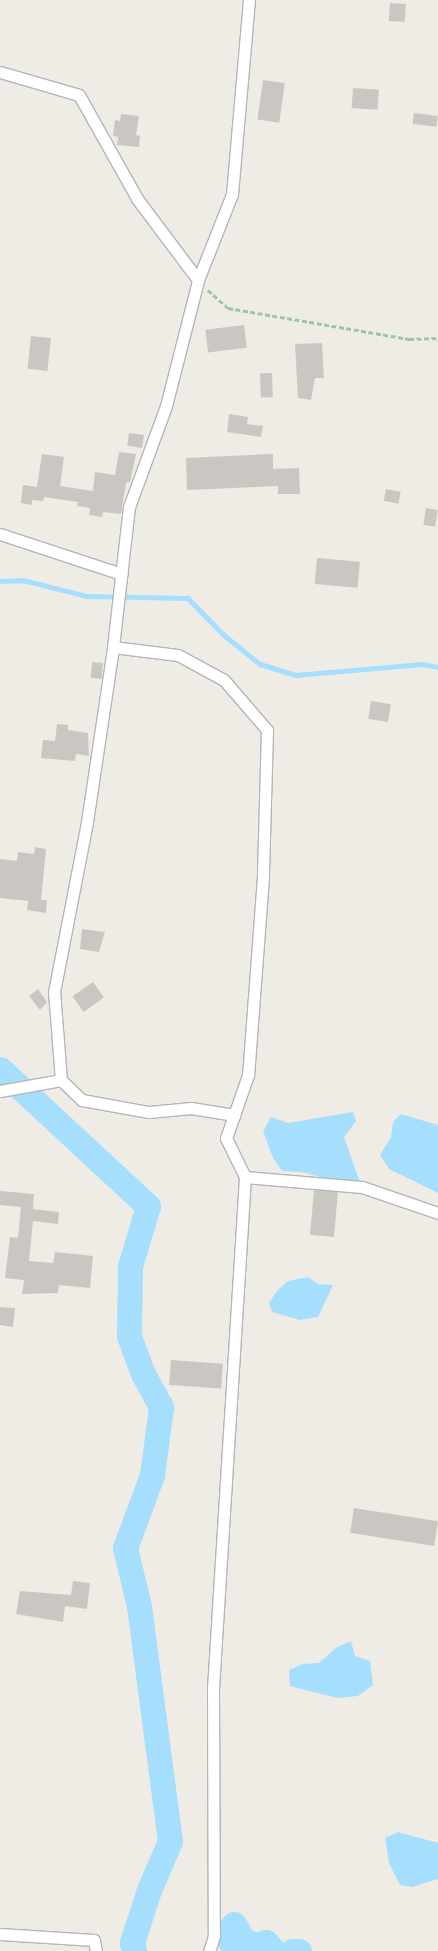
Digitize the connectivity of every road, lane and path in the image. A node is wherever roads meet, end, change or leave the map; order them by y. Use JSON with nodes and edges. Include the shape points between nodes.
{"nodes":[{"id":1,"x":248,"y":0,"type":"edge"},
{"id":2,"x":0,"y":72,"type":"edge"},
{"id":3,"x":198,"y":280,"type":"junction"},
{"id":4,"x":438,"y":338,"type":"edge"},
{"id":5,"x":0,"y":534,"type":"edge"},
{"id":6,"x":122,"y":574,"type":"junction"},
{"id":7,"x":113,"y":647,"type":"junction"},
{"id":8,"x":61,"y":1080,"type":"junction"},
{"id":9,"x":0,"y":1091,"type":"edge"},
{"id":10,"x":234,"y":1115,"type":"junction"},
{"id":11,"x":245,"y":1177,"type":"junction"},
{"id":12,"x":438,"y":1213,"type":"edge"},
{"id":13,"x":0,"y":1934,"type":"edge"},
{"id":14,"x":96,"y":1951,"type":"edge"},
{"id":15,"x":210,"y":1951,"type":"edge"}],
"edges":[{"from":1,"to":3,"type":"street","via":[[232,194]]},
{"from":2,"to":3,"type":"street","via":[[79,95],[138,200]]},
{"from":3,"to":4,"type":"path","via":[[228,308],[409,339]]},
{"from":3,"to":6,"type":"street","via":[[166,406],[129,507]]},
{"from":5,"to":6,"type":"street"},
{"from":6,"to":7,"type":"street"},
{"from":7,"to":8,"type":"street","via":[[87,822],[54,992]]},
{"from":7,"to":10,"type":"street","via":[[178,655],[224,680],[267,730],[263,877],[248,1075]]},
{"from":8,"to":9,"type":"street"},
{"from":8,"to":10,"type":"street","via":[[82,1100],[149,1112],[191,1108]]},
{"from":10,"to":11,"type":"street","via":[[226,1138]]},
{"from":11,"to":12,"type":"street","via":[[362,1187]]},
{"from":11,"to":15,"type":"street","via":[[213,1688],[214,1936]]},
{"from":13,"to":14,"type":"street","via":[[94,1940]]}]}
